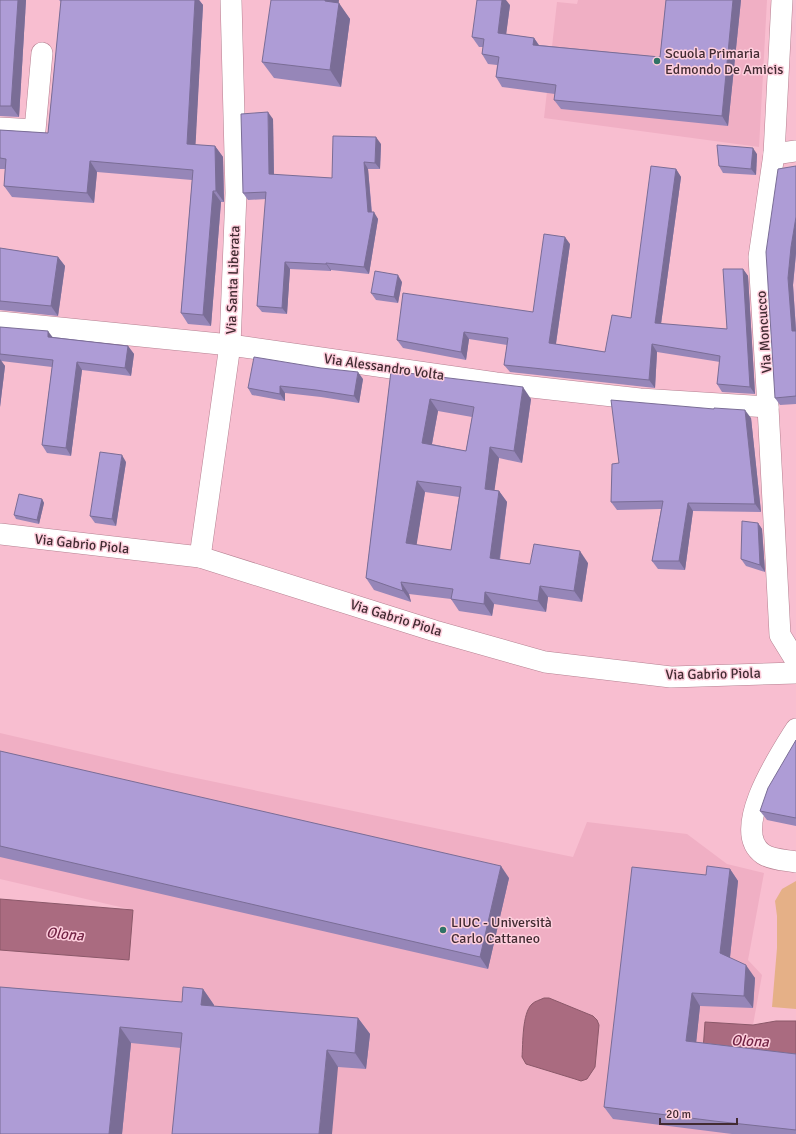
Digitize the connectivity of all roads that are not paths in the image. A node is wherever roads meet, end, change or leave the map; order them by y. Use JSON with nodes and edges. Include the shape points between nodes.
{"nodes":[{"id":1,"x":231,"y":0,"type":"edge"},
{"id":2,"x":782,"y":0,"type":"edge"},
{"id":3,"x":42,"y":53,"type":"dead end"},
{"id":4,"x":0,"y":128,"type":"edge"},
{"id":5,"x":796,"y":151,"type":"edge"},
{"id":6,"x":774,"y":154,"type":"junction"},
{"id":7,"x":0,"y":322,"type":"edge"},
{"id":8,"x":230,"y":345,"type":"junction"},
{"id":9,"x":768,"y":407,"type":"junction"},
{"id":10,"x":0,"y":534,"type":"edge"},
{"id":11,"x":200,"y":557,"type":"junction"},
{"id":12,"x":796,"y":662,"type":"edge"},
{"id":13,"x":796,"y":673,"type":"edge"},
{"id":14,"x":796,"y":729,"type":"edge"},
{"id":15,"x":796,"y":862,"type":"edge"}],
"edges":[{"from":1,"to":8,"type":"street","name":"Via Santa Liberata","via":[[236,192]]},
{"from":2,"to":6,"type":"street","name":"Via Moncucco"},
{"from":3,"to":4,"type":"street","via":[[35,130]]},
{"from":5,"to":6,"type":"street"},
{"from":6,"to":9,"type":"street","name":"Via Moncucco","via":[[759,257]]},
{"from":7,"to":8,"type":"street","name":"Via Alessandro Volta"},
{"from":8,"to":9,"type":"street","name":"Via Alessandro Volta","via":[[496,383],[640,400]]},
{"from":8,"to":11,"type":"street","name":"Via Santa Liberata"},
{"from":9,"to":12,"type":"street","name":"Via Moncucco","via":[[780,635]]},
{"from":10,"to":11,"type":"street","name":"Via Gabrio Piola"},
{"from":11,"to":13,"type":"street","name":"Via Gabrio Piola","via":[[436,631],[545,662],[671,677]]},
{"from":14,"to":15,"type":"street","via":[[763,785],[752,830],[757,847],[764,854]]}]}
